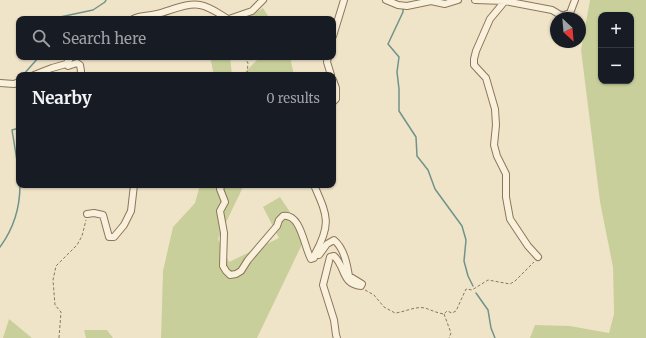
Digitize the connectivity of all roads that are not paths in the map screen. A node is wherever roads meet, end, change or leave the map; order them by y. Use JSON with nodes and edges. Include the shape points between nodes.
{"nodes":[{"id":1,"x":264,"y":0,"type":"edge"},
{"id":2,"x":344,"y":0,"type":"edge"},
{"id":3,"x":386,"y":0,"type":"edge"},
{"id":4,"x":458,"y":0,"type":"edge"},
{"id":5,"x":475,"y":0,"type":"edge"},
{"id":6,"x":505,"y":1,"type":"junction"},
{"id":7,"x":574,"y":1,"type":"edge"},
{"id":8,"x":143,"y":16,"type":"edge"},
{"id":9,"x":221,"y":16,"type":"edge"},
{"id":10,"x":238,"y":16,"type":"edge"},
{"id":11,"x":336,"y":26,"type":"edge"},
{"id":12,"x":69,"y":60,"type":"edge"},
{"id":13,"x":327,"y":60,"type":"edge"},
{"id":14,"x":66,"y":64,"type":"junction"},
{"id":15,"x":42,"y":72,"type":"edge"},
{"id":16,"x":82,"y":72,"type":"edge"},
{"id":17,"x":330,"y":72,"type":"edge"},
{"id":18,"x":0,"y":83,"type":"edge"},
{"id":19,"x":16,"y":83,"type":"edge"},
{"id":20,"x":336,"y":88,"type":"edge"},
{"id":21,"x":336,"y":99,"type":"edge"},
{"id":22,"x":134,"y":188,"type":"edge"},
{"id":23,"x":220,"y":188,"type":"edge"},
{"id":24,"x":315,"y":188,"type":"edge"},
{"id":25,"x":87,"y":214,"type":"road end"},
{"id":26,"x":315,"y":255,"type":"junction"},
{"id":27,"x":538,"y":257,"type":"road end"},
{"id":28,"x":338,"y":338,"type":"edge"}],
"edges":[{"from":1,"to":10,"type":"street","via":[[252,11]]},
{"from":2,"to":11,"type":"street"},
{"from":3,"to":4,"type":"street","via":[[407,6],[431,1],[444,4]]},
{"from":5,"to":6,"type":"street"},
{"from":6,"to":7,"type":"street","via":[[552,10],[562,16],[570,13]]},
{"from":6,"to":27,"type":"street","via":[[490,19],[476,51],[474,65],[486,78],[494,109],[494,145],[506,174],[506,197],[510,219]]},
{"from":8,"to":9,"type":"street","via":[[199,4],[213,9]]},
{"from":12,"to":14,"type":"street"},
{"from":13,"to":17,"type":"street"},
{"from":14,"to":15,"type":"street"},
{"from":14,"to":16,"type":"street","via":[[68,66],[77,63]]},
{"from":18,"to":19,"type":"street"},
{"from":20,"to":21,"type":"street"},
{"from":22,"to":25,"type":"street","via":[[131,211],[114,237],[109,237],[103,215]]},
{"from":23,"to":26,"type":"street","via":[[225,202],[220,211],[224,233],[223,261],[230,275],[241,271],[283,216],[292,217],[300,228],[311,259]]},
{"from":24,"to":26,"type":"street","via":[[327,216],[325,232]]},
{"from":26,"to":28,"type":"street","via":[[319,255],[327,244],[334,240],[345,257],[350,276],[362,284],[355,286],[349,282],[340,261],[330,256],[323,285]]}]}
